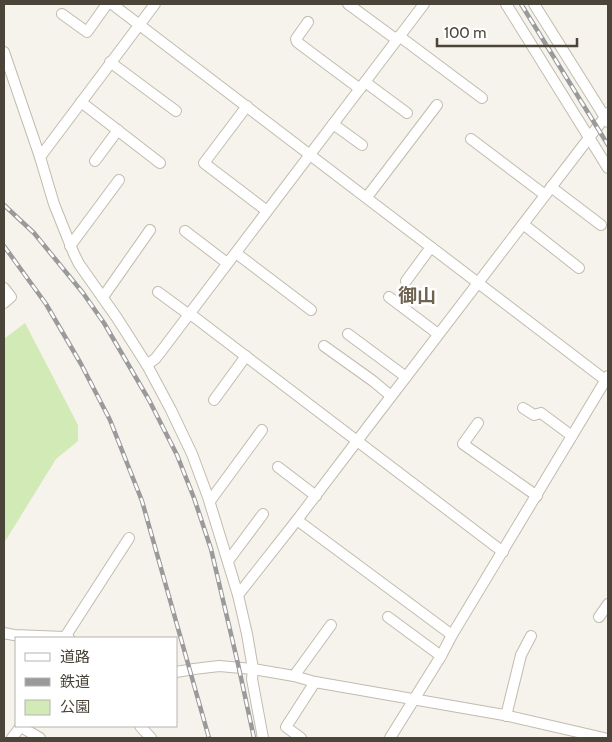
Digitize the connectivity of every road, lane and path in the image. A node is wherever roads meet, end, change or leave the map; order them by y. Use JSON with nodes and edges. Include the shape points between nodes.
{"nodes":[{"id":1,"x":108,"y":4,"type":"edge"},
{"id":2,"x":112,"y":4,"type":"edge"},
{"id":3,"x":155,"y":4,"type":"edge"},
{"id":4,"x":424,"y":4,"type":"edge"},
{"id":5,"x":506,"y":4,"type":"edge"},
{"id":6,"x":534,"y":4,"type":"edge"},
{"id":7,"x":355,"y":6,"type":"edge"},
{"id":8,"x":62,"y":14,"type":"dead end"},
{"id":9,"x":308,"y":22,"type":"dead end"},
{"id":10,"x":139,"y":25,"type":"junction"},
{"id":11,"x":398,"y":38,"type":"junction"},
{"id":12,"x":4,"y":52,"type":"edge"},
{"id":13,"x":110,"y":62,"type":"junction"},
{"id":14,"x":362,"y":85,"type":"junction"},
{"id":15,"x":482,"y":98,"type":"dead end"},
{"id":16,"x":81,"y":102,"type":"junction"},
{"id":17,"x":437,"y":105,"type":"dead end"},
{"id":18,"x":247,"y":106,"type":"junction"},
{"id":19,"x":176,"y":111,"type":"dead end"},
{"id":20,"x":407,"y":113,"type":"dead end"},
{"id":21,"x":607,"y":118,"type":"edge"},
{"id":22,"x":333,"y":124,"type":"junction"},
{"id":23,"x":118,"y":130,"type":"junction"},
{"id":24,"x":471,"y":138,"type":"dead end"},
{"id":25,"x":590,"y":138,"type":"junction"},
{"id":26,"x":362,"y":145,"type":"dead end"},
{"id":27,"x":310,"y":154,"type":"junction"},
{"id":28,"x":40,"y":157,"type":"junction"},
{"id":29,"x":95,"y":160,"type":"dead end"},
{"id":30,"x":160,"y":162,"type":"dead end"},
{"id":31,"x":608,"y":168,"type":"edge"},
{"id":32,"x":119,"y":180,"type":"dead end"},
{"id":33,"x":548,"y":191,"type":"junction"},
{"id":34,"x":367,"y":198,"type":"junction"},
{"id":35,"x":267,"y":211,"type":"junction"},
{"id":36,"x":523,"y":224,"type":"junction"},
{"id":37,"x":601,"y":225,"type":"dead end"},
{"id":38,"x":150,"y":230,"type":"dead end"},
{"id":39,"x":185,"y":231,"type":"dead end"},
{"id":40,"x":70,"y":246,"type":"junction"},
{"id":41,"x":431,"y":246,"type":"junction"},
{"id":42,"x":236,"y":253,"type":"junction"},
{"id":43,"x":228,"y":263,"type":"junction"},
{"id":44,"x":579,"y":268,"type":"dead end"},
{"id":45,"x":406,"y":281,"type":"dead end"},
{"id":46,"x":478,"y":282,"type":"junction"},
{"id":47,"x":4,"y":288,"type":"edge"},
{"id":48,"x":158,"y":292,"type":"dead end"},
{"id":49,"x":103,"y":297,"type":"junction"},
{"id":50,"x":389,"y":297,"type":"dead end"},
{"id":51,"x":4,"y":303,"type":"edge"},
{"id":52,"x":311,"y":310,"type":"dead end"},
{"id":53,"x":188,"y":313,"type":"junction"},
{"id":54,"x":348,"y":334,"type":"dead end"},
{"id":55,"x":438,"y":334,"type":"junction"},
{"id":56,"x":324,"y":346,"type":"dead end"},
{"id":57,"x":246,"y":356,"type":"junction"},
{"id":58,"x":146,"y":364,"type":"junction"},
{"id":59,"x":406,"y":377,"type":"junction"},
{"id":60,"x":607,"y":379,"type":"edge"},
{"id":61,"x":390,"y":396,"type":"junction"},
{"id":62,"x":214,"y":400,"type":"dead end"},
{"id":63,"x":523,"y":408,"type":"dead end"},
{"id":64,"x":478,"y":423,"type":"dead end"},
{"id":65,"x":262,"y":430,"type":"dead end"},
{"id":66,"x":572,"y":436,"type":"junction"},
{"id":67,"x":356,"y":441,"type":"junction"},
{"id":68,"x":278,"y":466,"type":"dead end"},
{"id":69,"x":316,"y":496,"type":"junction"},
{"id":70,"x":537,"y":496,"type":"junction"},
{"id":71,"x":210,"y":501,"type":"junction"},
{"id":72,"x":263,"y":514,"type":"dead end"},
{"id":73,"x":297,"y":520,"type":"junction"},
{"id":74,"x":129,"y":538,"type":"dead end"},
{"id":75,"x":503,"y":552,"type":"junction"},
{"id":76,"x":228,"y":561,"type":"junction"},
{"id":77,"x":238,"y":596,"type":"junction"},
{"id":78,"x":608,"y":604,"type":"edge"},
{"id":79,"x":388,"y":616,"type":"dead end"},
{"id":80,"x":599,"y":617,"type":"dead end"},
{"id":81,"x":331,"y":625,"type":"dead end"},
{"id":82,"x":4,"y":633,"type":"edge"},
{"id":83,"x":452,"y":635,"type":"junction"},
{"id":84,"x":531,"y":636,"type":"dead end"},
{"id":85,"x":49,"y":637,"type":"edge"},
{"id":86,"x":68,"y":637,"type":"edge"},
{"id":87,"x":441,"y":656,"type":"junction"},
{"id":88,"x":253,"y":669,"type":"junction"},
{"id":89,"x":178,"y":672,"type":"edge"},
{"id":90,"x":294,"y":676,"type":"junction"},
{"id":91,"x":315,"y":682,"type":"junction"},
{"id":92,"x":414,"y":699,"type":"junction"},
{"id":93,"x":506,"y":716,"type":"junction"},
{"id":94,"x":20,"y":727,"type":"edge"},
{"id":95,"x":23,"y":727,"type":"edge"},
{"id":96,"x":141,"y":727,"type":"edge"},
{"id":97,"x":12,"y":738,"type":"edge"},
{"id":98,"x":40,"y":738,"type":"edge"},
{"id":99,"x":151,"y":738,"type":"edge"},
{"id":100,"x":263,"y":738,"type":"edge"},
{"id":101,"x":301,"y":738,"type":"edge"},
{"id":102,"x":390,"y":738,"type":"edge"},
{"id":103,"x":604,"y":738,"type":"edge"}],
"edges":[{"from":1,"to":8,"type":"street","via":[[87,32]]},
{"from":2,"to":10,"type":"street"},
{"from":3,"to":10,"type":"street"},
{"from":4,"to":11,"type":"street"},
{"from":5,"to":25,"type":"street"},
{"from":6,"to":21,"type":"street"},
{"from":7,"to":11,"type":"street"},
{"from":9,"to":14,"type":"street","via":[[297,42]]},
{"from":10,"to":13,"type":"street"},
{"from":10,"to":18,"type":"street"},
{"from":11,"to":14,"type":"street"},
{"from":11,"to":15,"type":"street"},
{"from":12,"to":28,"type":"street"},
{"from":13,"to":16,"type":"street"},
{"from":13,"to":19,"type":"street"},
{"from":14,"to":20,"type":"street"},
{"from":14,"to":22,"type":"street"},
{"from":16,"to":23,"type":"street"},
{"from":16,"to":28,"type":"street"},
{"from":17,"to":34,"type":"street"},
{"from":18,"to":27,"type":"street"},
{"from":18,"to":35,"type":"street","via":[[204,163]]},
{"from":21,"to":25,"type":"street"},
{"from":22,"to":26,"type":"street"},
{"from":22,"to":27,"type":"street"},
{"from":23,"to":29,"type":"street"},
{"from":23,"to":30,"type":"street"},
{"from":24,"to":33,"type":"street"},
{"from":25,"to":31,"type":"street"},
{"from":25,"to":33,"type":"street"},
{"from":27,"to":34,"type":"street"},
{"from":27,"to":35,"type":"street"},
{"from":28,"to":40,"type":"street"},
{"from":32,"to":40,"type":"street"},
{"from":33,"to":36,"type":"street"},
{"from":33,"to":37,"type":"street"},
{"from":34,"to":41,"type":"street"},
{"from":35,"to":42,"type":"street"},
{"from":36,"to":44,"type":"street"},
{"from":36,"to":46,"type":"street"},
{"from":38,"to":49,"type":"street"},
{"from":39,"to":43,"type":"street"},
{"from":40,"to":49,"type":"street"},
{"from":41,"to":45,"type":"street"},
{"from":41,"to":46,"type":"street"},
{"from":42,"to":43,"type":"street"},
{"from":42,"to":52,"type":"street"},
{"from":43,"to":53,"type":"street"},
{"from":46,"to":55,"type":"street"},
{"from":46,"to":60,"type":"street"},
{"from":47,"to":51,"type":"street","via":[[11,297]]},
{"from":48,"to":53,"type":"street"},
{"from":49,"to":58,"type":"street"},
{"from":50,"to":55,"type":"street"},
{"from":53,"to":57,"type":"street"},
{"from":53,"to":58,"type":"street","via":[[156,358]]},
{"from":54,"to":59,"type":"street"},
{"from":55,"to":59,"type":"street"},
{"from":56,"to":61,"type":"street"},
{"from":57,"to":62,"type":"street"},
{"from":57,"to":67,"type":"street"},
{"from":58,"to":71,"type":"street","via":[[192,454]]},
{"from":59,"to":61,"type":"street"},
{"from":60,"to":66,"type":"street"},
{"from":61,"to":67,"type":"street"},
{"from":63,"to":66,"type":"street","via":[[534,415],[541,413]]},
{"from":64,"to":70,"type":"street","via":[[463,444]]},
{"from":65,"to":71,"type":"street"},
{"from":66,"to":70,"type":"street"},
{"from":67,"to":69,"type":"street"},
{"from":67,"to":75,"type":"street"},
{"from":68,"to":69,"type":"street"},
{"from":69,"to":73,"type":"street"},
{"from":70,"to":75,"type":"street"},
{"from":71,"to":76,"type":"street"},
{"from":72,"to":76,"type":"street"},
{"from":73,"to":77,"type":"street"},
{"from":73,"to":83,"type":"street"},
{"from":74,"to":86,"type":"street"},
{"from":75,"to":83,"type":"street"},
{"from":76,"to":77,"type":"street"},
{"from":77,"to":88,"type":"street"},
{"from":78,"to":80,"type":"street"},
{"from":79,"to":87,"type":"street"},
{"from":81,"to":90,"type":"street"},
{"from":82,"to":85,"type":"street"},
{"from":83,"to":87,"type":"street"},
{"from":84,"to":93,"type":"street","via":[[521,655]]},
{"from":87,"to":92,"type":"street"},
{"from":88,"to":89,"type":"street","via":[[219,666]]},
{"from":88,"to":90,"type":"street"},
{"from":88,"to":100,"type":"street"},
{"from":90,"to":91,"type":"street"},
{"from":91,"to":92,"type":"street"},
{"from":91,"to":101,"type":"street","via":[[286,727]]},
{"from":92,"to":93,"type":"street"},
{"from":92,"to":102,"type":"street"},
{"from":93,"to":103,"type":"street"},
{"from":94,"to":97,"type":"street"},
{"from":95,"to":98,"type":"street"},
{"from":96,"to":99,"type":"street"}]}
